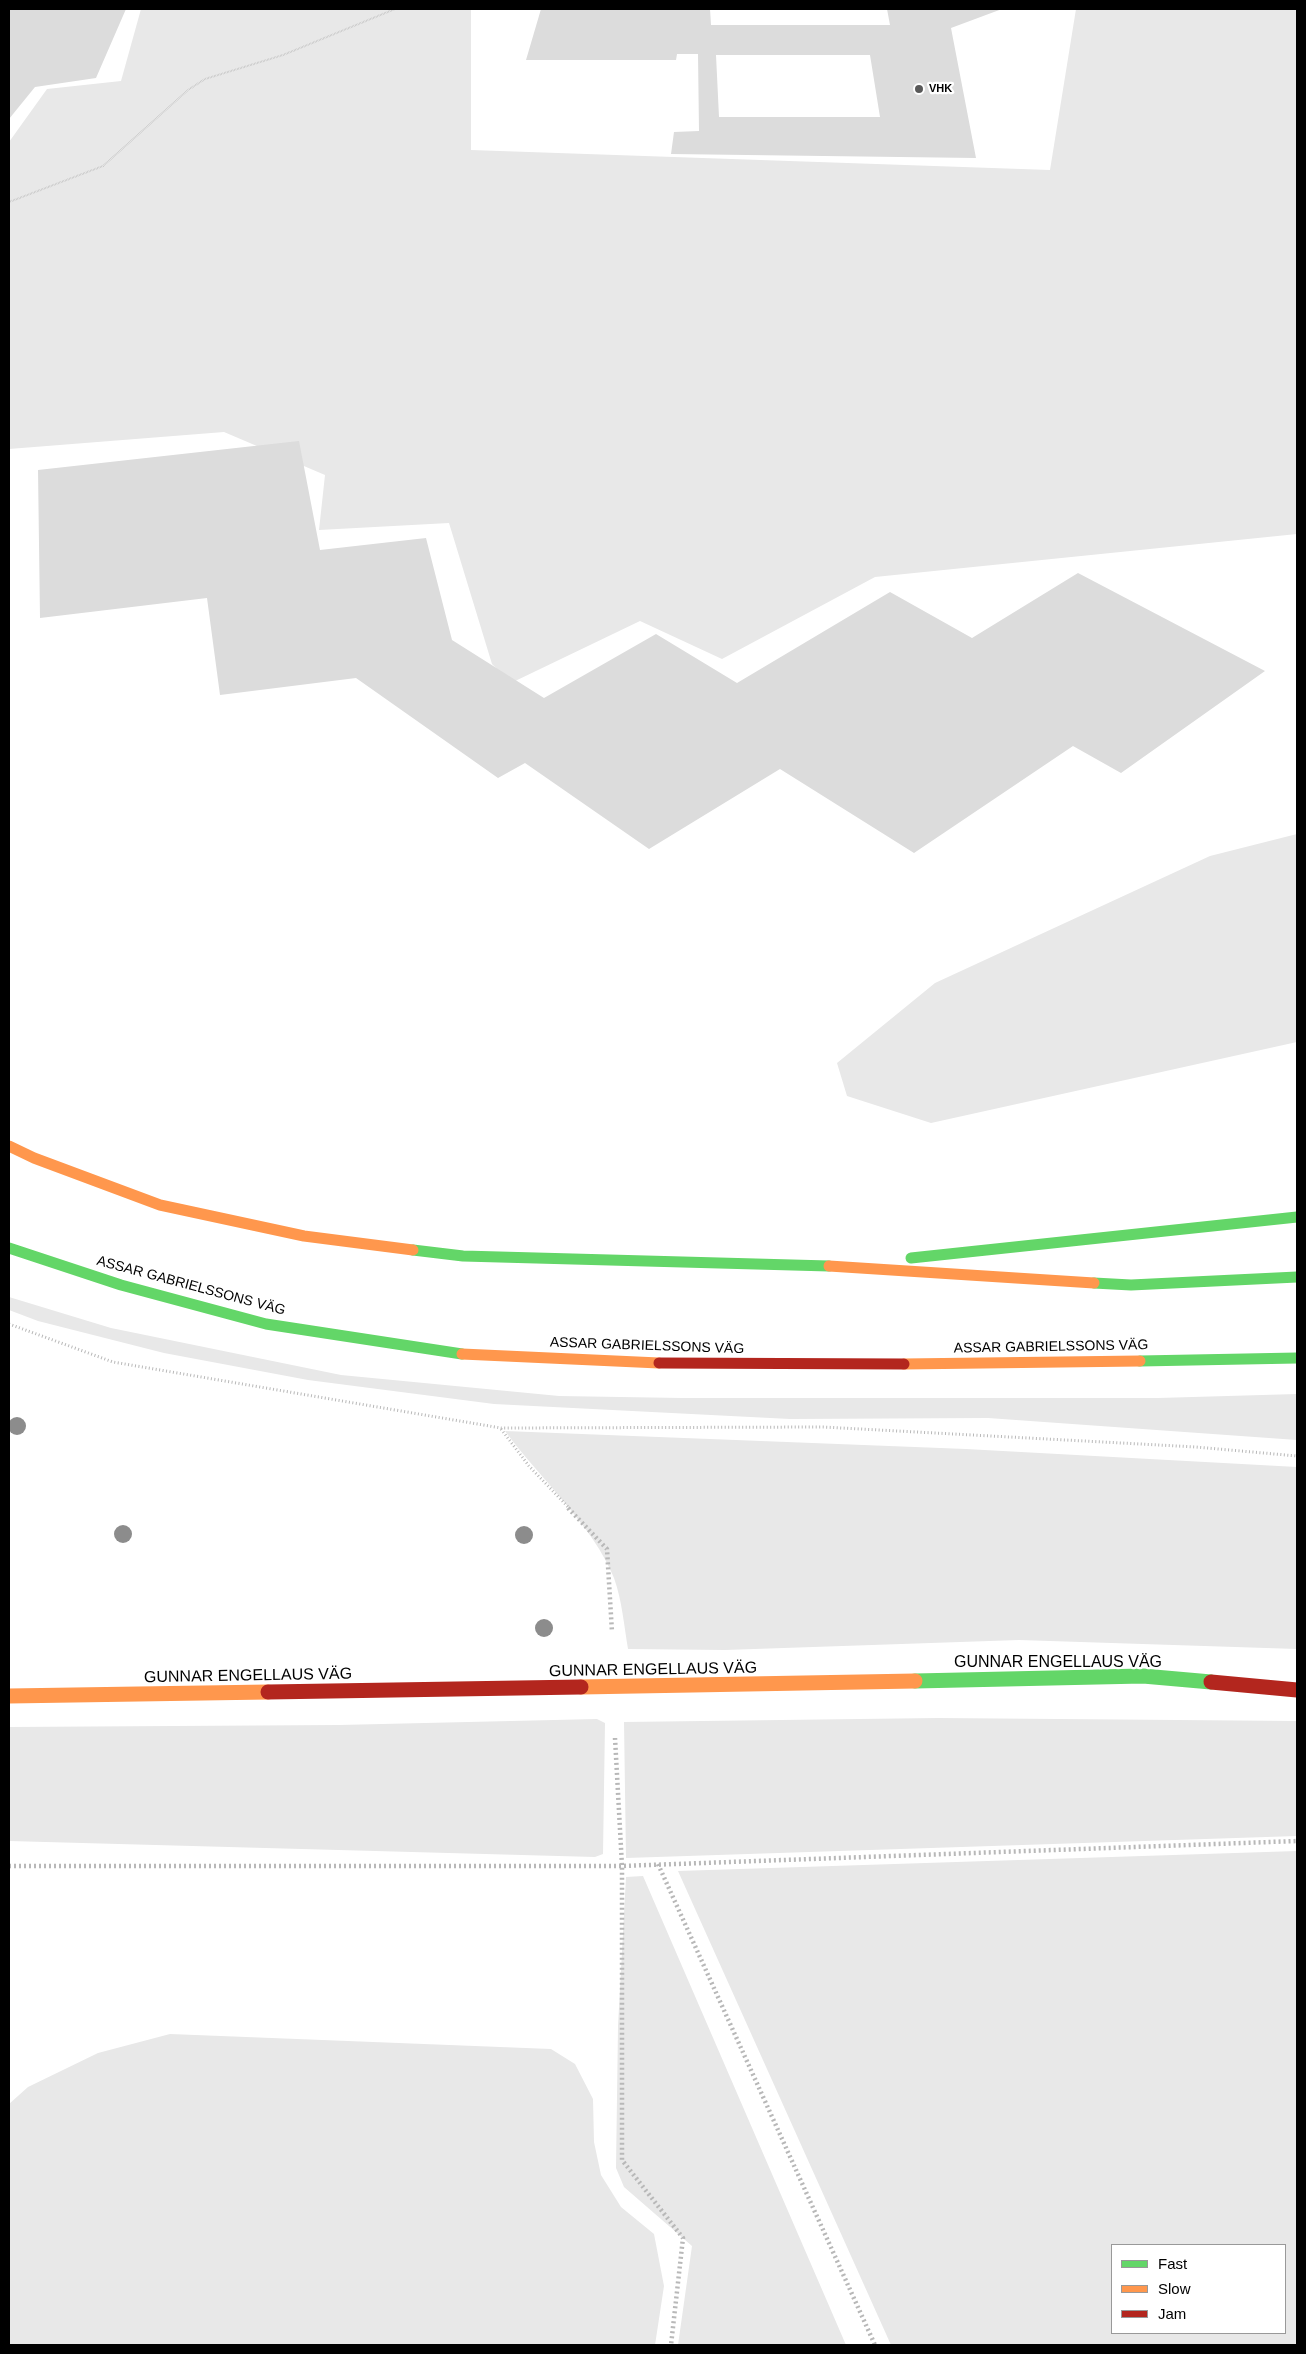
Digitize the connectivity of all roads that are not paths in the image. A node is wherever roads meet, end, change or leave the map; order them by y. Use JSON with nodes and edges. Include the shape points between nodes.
{"nodes":[{"id":1,"x":9,"y":1146,"type":"edge"},
{"id":2,"x":1297,"y":1217,"type":"edge"},
{"id":3,"x":9,"y":1248,"type":"edge"},
{"id":4,"x":836,"y":1266,"type":"junction"},
{"id":5,"x":1297,"y":1277,"type":"edge"},
{"id":6,"x":1297,"y":1358,"type":"edge"},
{"id":7,"x":1297,"y":1690,"type":"edge"},
{"id":8,"x":9,"y":1696,"type":"edge"}],
"edges":[{"from":1,"to":4,"type":"street","via":[[160,1205],[304,1236],[463,1256]]},
{"from":2,"to":4,"type":"street"},
{"from":3,"to":6,"type":"street","name":"ASSAR GABRIELSSONS VÄG","via":[[121,1285],[266,1324],[456,1354],[620,1363],[852,1365]]},
{"from":4,"to":5,"type":"street","via":[[1130,1285]]},
{"from":7,"to":8,"type":"street","name":"GUNNAR ENGELLAUS VÄG","via":[[1143,1676]]}]}
